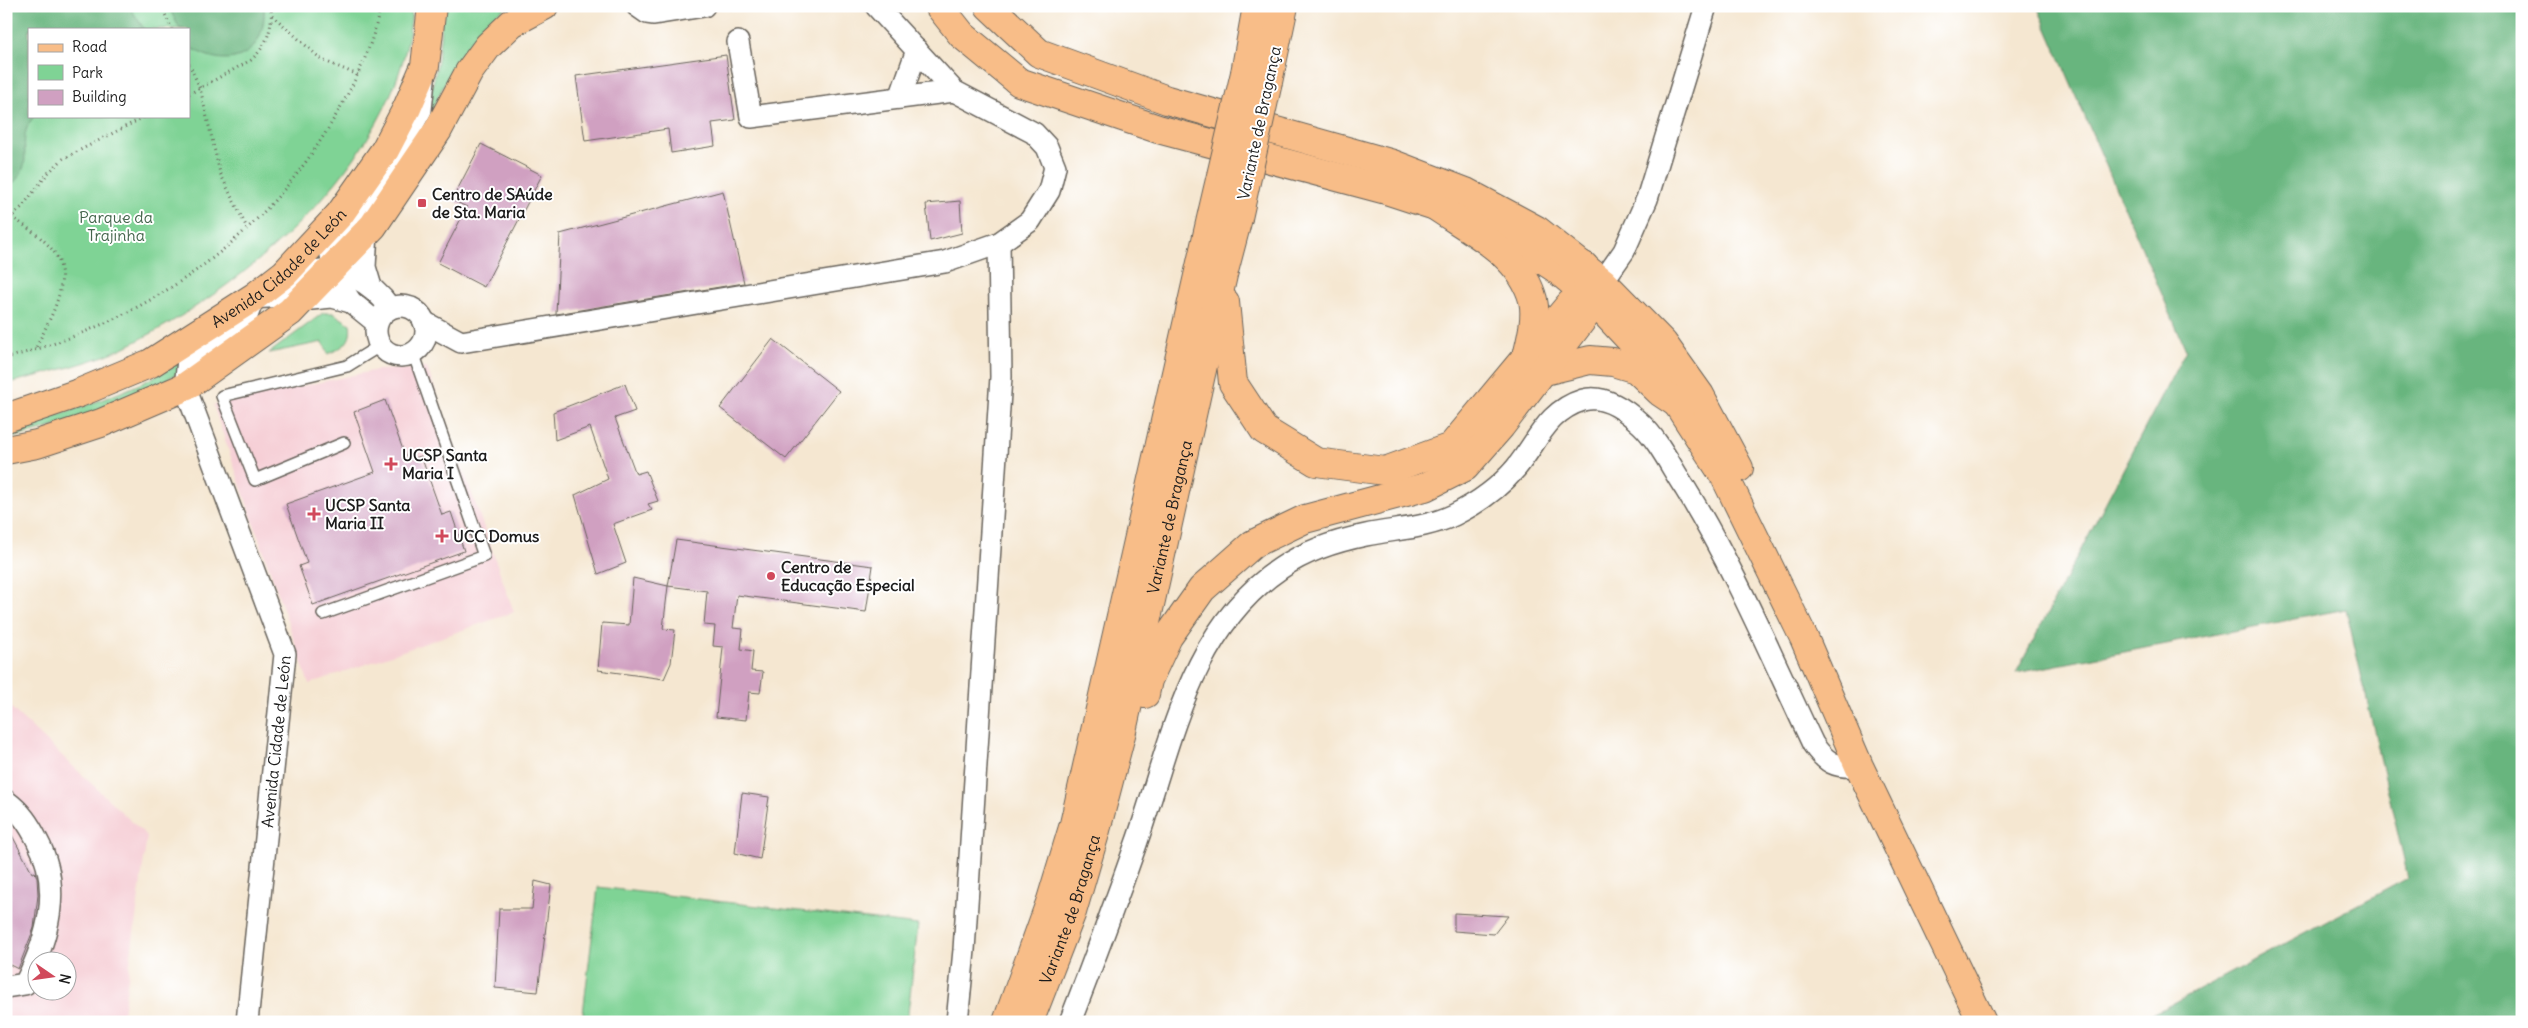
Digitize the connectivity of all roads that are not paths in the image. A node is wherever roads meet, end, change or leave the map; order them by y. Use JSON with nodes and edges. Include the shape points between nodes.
{"nodes":[{"id":1,"x":432,"y":6,"type":"edge"},
{"id":2,"x":543,"y":6,"type":"edge"},
{"id":3,"x":637,"y":6,"type":"edge"},
{"id":4,"x":704,"y":6,"type":"edge"},
{"id":5,"x":876,"y":6,"type":"edge"},
{"id":6,"x":939,"y":6,"type":"edge"},
{"id":7,"x":989,"y":6,"type":"edge"},
{"id":8,"x":1284,"y":6,"type":"edge"},
{"id":9,"x":1706,"y":6,"type":"edge"},
{"id":10,"x":1252,"y":14,"type":"edge"},
{"id":11,"x":738,"y":42,"type":"dead end"},
{"id":12,"x":917,"y":50,"type":"junction"},
{"id":13,"x":425,"y":66,"type":"junction"},
{"id":14,"x":1257,"y":77,"type":"junction"},
{"id":15,"x":954,"y":91,"type":"junction"},
{"id":16,"x":900,"y":98,"type":"junction"},
{"id":17,"x":1436,"y":206,"type":"junction"},
{"id":18,"x":1225,"y":216,"type":"junction"},
{"id":19,"x":367,"y":232,"type":"junction"},
{"id":20,"x":999,"y":243,"type":"junction"},
{"id":21,"x":333,"y":269,"type":"junction"},
{"id":22,"x":1223,"y":275,"type":"junction"},
{"id":23,"x":1593,"y":282,"type":"junction"},
{"id":24,"x":371,"y":287,"type":"junction"},
{"id":25,"x":254,"y":297,"type":"junction"},
{"id":26,"x":301,"y":300,"type":"junction"},
{"id":27,"x":351,"y":302,"type":"junction"},
{"id":28,"x":384,"y":315,"type":"junction"},
{"id":29,"x":424,"y":322,"type":"junction"},
{"id":30,"x":455,"y":339,"type":"junction"},
{"id":31,"x":381,"y":345,"type":"junction"},
{"id":32,"x":417,"y":349,"type":"junction"},
{"id":33,"x":1536,"y":364,"type":"junction"},
{"id":34,"x":186,"y":388,"type":"junction"},
{"id":35,"x":1681,"y":406,"type":"junction"},
{"id":36,"x":6,"y":418,"type":"edge"},
{"id":37,"x":344,"y":443,"type":"dead end"},
{"id":38,"x":6,"y":450,"type":"edge"},
{"id":39,"x":323,"y":614,"type":"dead end"},
{"id":40,"x":1122,"y":731,"type":"junction"},
{"id":41,"x":1859,"y":766,"type":"junction"},
{"id":42,"x":6,"y":802,"type":"edge"},
{"id":43,"x":6,"y":987,"type":"edge"},
{"id":44,"x":247,"y":1022,"type":"edge"},
{"id":45,"x":957,"y":1022,"type":"edge"},
{"id":46,"x":1007,"y":1022,"type":"edge"},
{"id":47,"x":1030,"y":1022,"type":"edge"},
{"id":48,"x":1070,"y":1022,"type":"edge"},
{"id":49,"x":1982,"y":1022,"type":"edge"}],
"edges":[{"from":1,"to":13,"type":"main road","name":"Avenida Cidade de León"},
{"from":2,"to":19,"type":"main road","via":[[512,23],[488,46],[469,72],[438,130]]},
{"from":3,"to":4,"type":"street","via":[[654,14]]},
{"from":5,"to":12,"type":"street"},
{"from":6,"to":17,"type":"main road","via":[[962,35],[1019,82],[1158,129]]},
{"from":7,"to":23,"type":"main road","via":[[1039,52],[1167,100],[1393,164],[1448,185],[1537,230]]},
{"from":8,"to":14,"type":"main road","name":"Variante de Bragança"},
{"from":9,"to":23,"type":"street","via":[[1647,199],[1624,251]]},
{"from":10,"to":14,"type":"main road","name":"Variante de Bragança"},
{"from":11,"to":16,"type":"street","via":[[751,117]]},
{"from":12,"to":15,"type":"street"},
{"from":12,"to":16,"type":"street"},
{"from":13,"to":21,"type":"street","via":[[421,110],[382,180],[338,236],[331,255]]},
{"from":13,"to":25,"type":"main road","name":"Avenida Cidade de León","via":[[385,150],[340,214],[285,273]]},
{"from":14,"to":18,"type":"main road","name":"Variante de Bragança","bridge":true},
{"from":15,"to":16,"type":"street"},
{"from":15,"to":20,"type":"street","via":[[1034,133],[1047,147],[1056,167],[1049,191],[1030,221]]},
{"from":17,"to":23,"type":"main road","via":[[1484,226],[1555,268]]},
{"from":17,"to":33,"type":"main road","via":[[1498,248],[1522,274],[1533,301]]},
{"from":18,"to":22,"type":"main road","name":"Variante de Bragança"},
{"from":18,"to":46,"type":"main road","name":"Variante de Bragança","via":[[1074,824],[1051,900]]},
{"from":19,"to":21,"type":"main road"},
{"from":19,"to":24,"type":"street","via":[[365,267]]},
{"from":20,"to":30,"type":"street","via":[[945,262]]},
{"from":20,"to":45,"type":"street","via":[[1000,377]]},
{"from":21,"to":24,"type":"street"},
{"from":21,"to":25,"type":"street","via":[[307,273],[278,296]]},
{"from":21,"to":26,"type":"main road"},
{"from":21,"to":27,"type":"street"},
{"from":22,"to":33,"type":"main road","via":[[1233,383],[1264,430],[1316,462],[1384,471],[1451,448]]},
{"from":22,"to":40,"type":"main road","name":"Variante de Bragança"},
{"from":23,"to":33,"type":"main road","via":[[1571,303]]},
{"from":23,"to":35,"type":"main road"},
{"from":23,"to":41,"type":"main road","via":[[1607,299],[1622,312],[1633,313],[1663,343],[1700,394],[1740,470],[1814,634]]},
{"from":24,"to":28,"type":"street"},
{"from":25,"to":34,"type":"street","via":[[245,321],[188,360]]},
{"from":25,"to":36,"type":"main road","name":"Avenida Cidade de León","via":[[151,363],[79,393]]},
{"from":26,"to":27,"type":"street","via":[[332,297]]},
{"from":26,"to":34,"type":"main road","via":[[290,312]]},
{"from":27,"to":28,"type":"street"},
{"from":28,"to":29,"type":"street","via":[[406,306],[414,309]]},
{"from":28,"to":31,"type":"street","via":[[377,338]]},
{"from":29,"to":30,"type":"street"},
{"from":29,"to":32,"type":"street","via":[[426,330]]},
{"from":30,"to":32,"type":"street","via":[[440,347]]},
{"from":31,"to":32,"type":"street","via":[[386,351],[399,356]]},
{"from":31,"to":37,"type":"lane","via":[[347,366],[222,396],[255,480]]},
{"from":32,"to":39,"type":"lane","via":[[484,556]]},
{"from":33,"to":35,"type":"main road","via":[[1590,360],[1613,362],[1636,370]]},
{"from":33,"to":40,"type":"main road","via":[[1466,467],[1425,488],[1305,519],[1253,544],[1202,588],[1168,637],[1148,680],[1138,722]]},
{"from":34,"to":38,"type":"main road","via":[[101,423],[37,444]]},
{"from":34,"to":44,"type":"street","name":"Avenida Cidade de León","via":[[285,654]]},
{"from":35,"to":41,"type":"main road","via":[[1725,477],[1804,638]]},
{"from":40,"to":47,"type":"main road","name":"Variante de Bragança","via":[[1072,912]]},
{"from":41,"to":48,"type":"street","via":[[1837,766],[1822,758],[1813,744],[1728,563],[1644,426],[1607,401],[1586,399],[1562,408],[1544,426],[1517,466],[1498,487],[1472,506],[1444,520],[1333,543],[1306,553],[1274,574],[1228,615],[1187,691],[1136,844]]},
{"from":41,"to":49,"type":"main road"},
{"from":42,"to":43,"type":"street","via":[[17,809],[44,851],[52,902],[41,953],[26,984]]}]}
